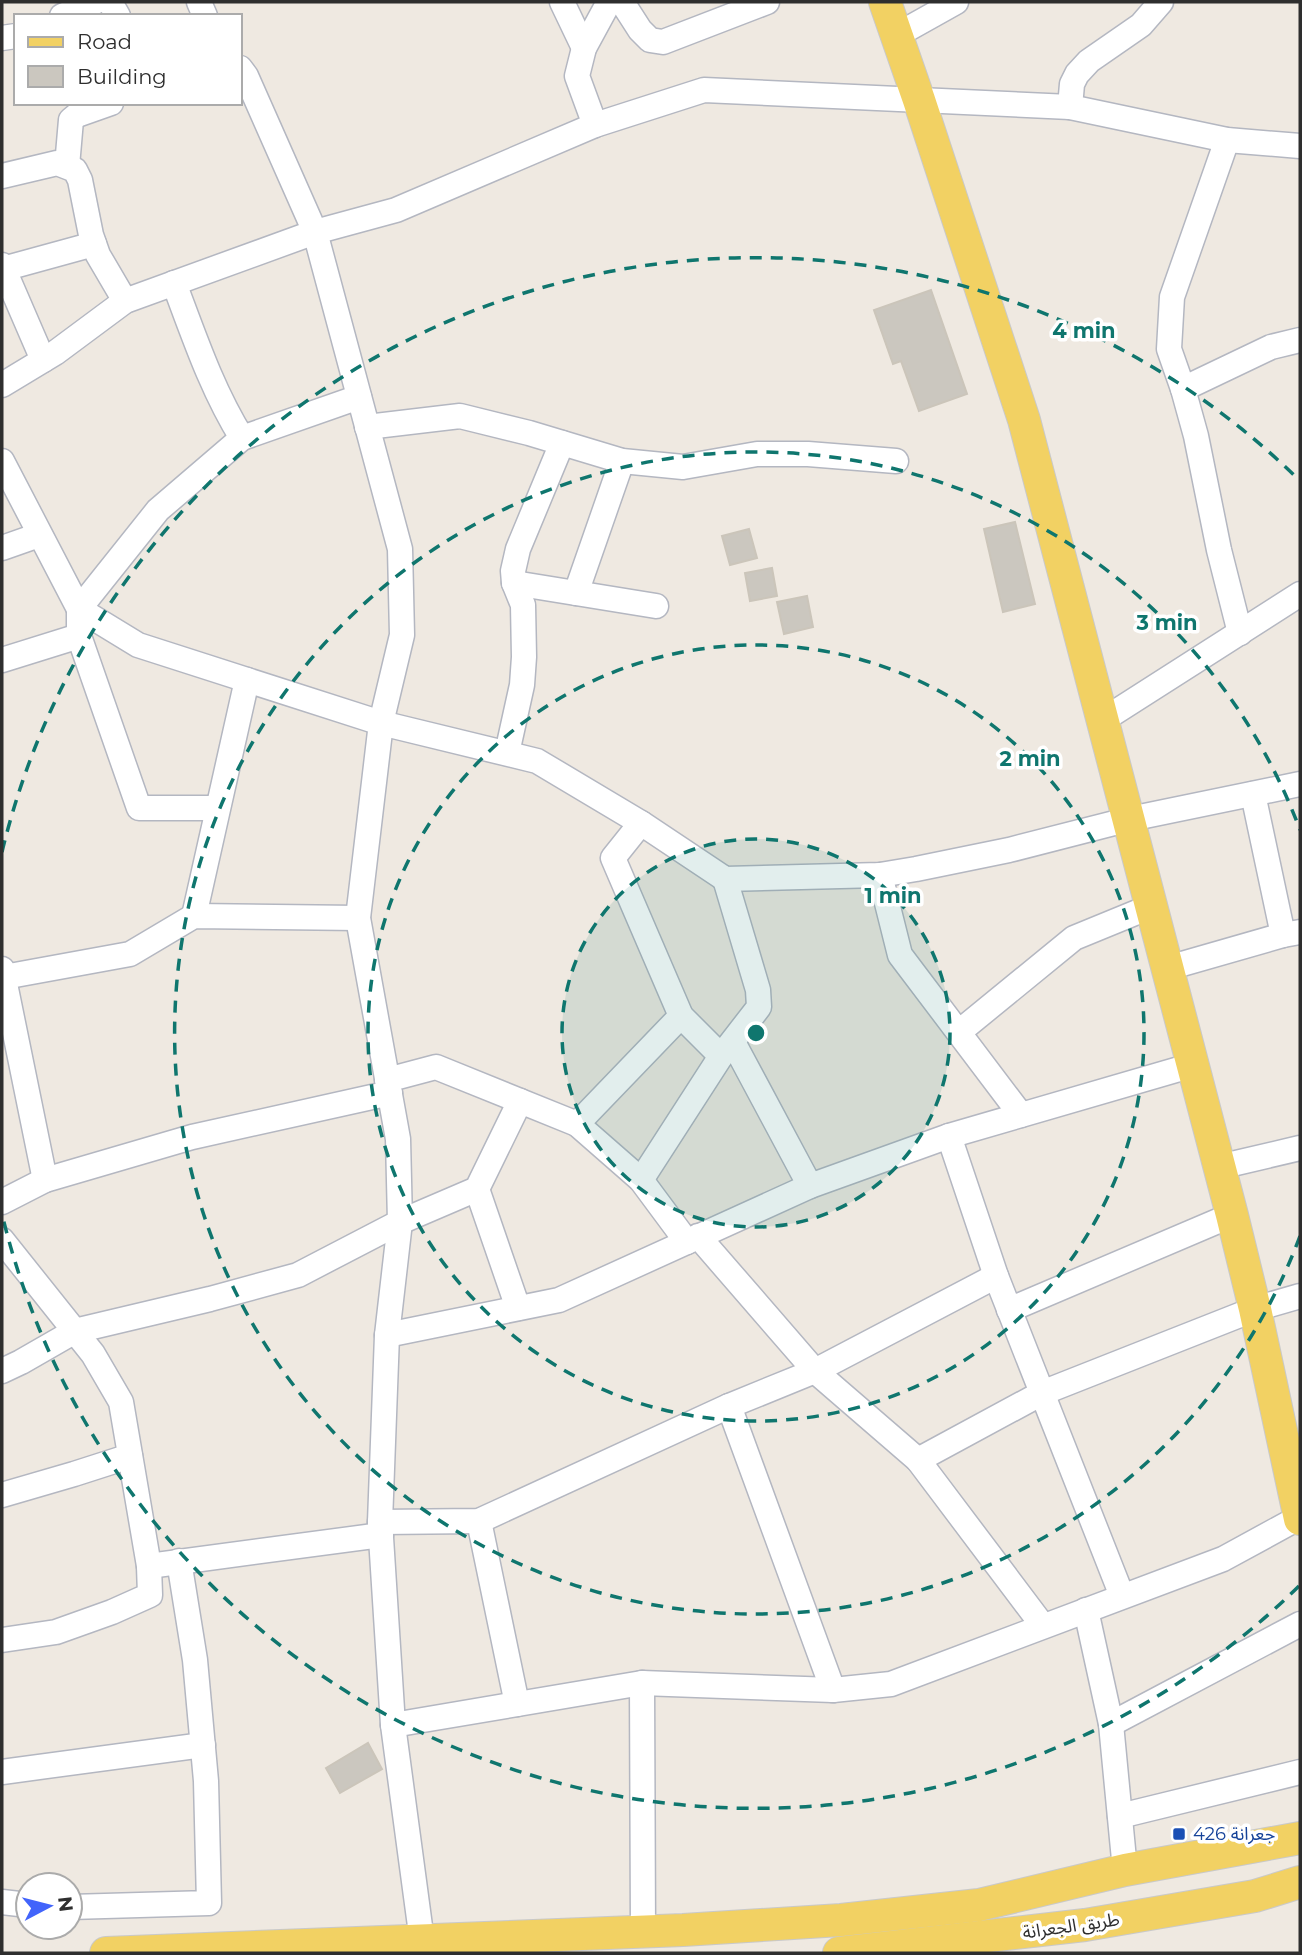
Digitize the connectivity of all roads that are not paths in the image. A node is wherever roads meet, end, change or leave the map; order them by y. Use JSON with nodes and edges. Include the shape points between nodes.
{"nodes":[{"id":1,"x":94,"y":2,"type":"edge"},
{"id":2,"x":562,"y":2,"type":"edge"},
{"id":3,"x":609,"y":2,"type":"edge"},
{"id":4,"x":622,"y":2,"type":"edge"},
{"id":5,"x":767,"y":2,"type":"edge"},
{"id":6,"x":885,"y":2,"type":"edge"},
{"id":7,"x":956,"y":2,"type":"edge"},
{"id":8,"x":1160,"y":2,"type":"edge"},
{"id":9,"x":67,"y":14,"type":"edge"},
{"id":10,"x":897,"y":34,"type":"junction"},
{"id":11,"x":584,"y":48,"type":"junction"},
{"id":12,"x":242,"y":71,"type":"edge"},
{"id":13,"x":919,"y":100,"type":"junction"},
{"id":14,"x":105,"y":105,"type":"edge"},
{"id":15,"x":1070,"y":107,"type":"junction"},
{"id":16,"x":595,"y":125,"type":"junction"},
{"id":17,"x":1227,"y":140,"type":"junction"},
{"id":18,"x":1300,"y":146,"type":"edge"},
{"id":19,"x":66,"y":166,"type":"junction"},
{"id":20,"x":2,"y":176,"type":"edge"},
{"id":21,"x":315,"y":232,"type":"junction"},
{"id":22,"x":94,"y":244,"type":"junction"},
{"id":23,"x":3,"y":267,"type":"edge"},
{"id":24,"x":174,"y":283,"type":"junction"},
{"id":25,"x":125,"y":301,"type":"junction"},
{"id":26,"x":1300,"y":340,"type":"edge"},
{"id":27,"x":43,"y":360,"type":"junction"},
{"id":28,"x":2,"y":385,"type":"edge"},
{"id":29,"x":1183,"y":389,"type":"junction"},
{"id":30,"x":359,"y":397,"type":"junction"},
{"id":31,"x":367,"y":427,"type":"junction"},
{"id":32,"x":242,"y":438,"type":"junction"},
{"id":33,"x":562,"y":443,"type":"junction"},
{"id":34,"x":2,"y":461,"type":"edge"},
{"id":35,"x":622,"y":461,"type":"junction"},
{"id":36,"x":896,"y":461,"type":"dead end"},
{"id":37,"x":39,"y":535,"type":"junction"},
{"id":38,"x":2,"y":548,"type":"edge"},
{"id":39,"x":514,"y":583,"type":"junction"},
{"id":40,"x":576,"y":593,"type":"junction"},
{"id":41,"x":1300,"y":594,"type":"edge"},
{"id":42,"x":656,"y":606,"type":"dead end"},
{"id":43,"x":79,"y":609,"type":"junction"},
{"id":44,"x":1240,"y":633,"type":"junction"},
{"id":45,"x":79,"y":636,"type":"junction"},
{"id":46,"x":2,"y":660,"type":"edge"},
{"id":47,"x":247,"y":680,"type":"junction"},
{"id":48,"x":1104,"y":720,"type":"junction"},
{"id":49,"x":381,"y":723,"type":"junction"},
{"id":50,"x":507,"y":753,"type":"junction"},
{"id":51,"x":1300,"y":785,"type":"edge"},
{"id":52,"x":1253,"y":794,"type":"junction"},
{"id":53,"x":217,"y":808,"type":"junction"},
{"id":54,"x":1130,"y":819,"type":"junction"},
{"id":55,"x":641,"y":823,"type":"junction"},
{"id":56,"x":880,"y":875,"type":"junction"},
{"id":57,"x":724,"y":879,"type":"junction"},
{"id":58,"x":1152,"y":906,"type":"junction"},
{"id":59,"x":194,"y":916,"type":"junction"},
{"id":60,"x":358,"y":918,"type":"junction"},
{"id":61,"x":1291,"y":933,"type":"edge"},
{"id":62,"x":1168,"y":968,"type":"junction"},
{"id":63,"x":3,"y":973,"type":"edge"},
{"id":64,"x":681,"y":1016,"type":"junction"},
{"id":65,"x":959,"y":1032,"type":"junction"},
{"id":66,"x":727,"y":1049,"type":"junction"},
{"id":67,"x":1193,"y":1065,"type":"junction"},
{"id":68,"x":388,"y":1086,"type":"junction"},
{"id":69,"x":520,"y":1101,"type":"junction"},
{"id":70,"x":1021,"y":1115,"type":"junction"},
{"id":71,"x":577,"y":1124,"type":"junction"},
{"id":72,"x":949,"y":1136,"type":"junction"},
{"id":73,"x":1300,"y":1148,"type":"edge"},
{"id":74,"x":1219,"y":1167,"type":"junction"},
{"id":75,"x":45,"y":1180,"type":"junction"},
{"id":76,"x":641,"y":1180,"type":"junction"},
{"id":77,"x":810,"y":1185,"type":"junction"},
{"id":78,"x":477,"y":1189,"type":"junction"},
{"id":79,"x":2,"y":1202,"type":"edge"},
{"id":80,"x":1231,"y":1215,"type":"junction"},
{"id":81,"x":400,"y":1222,"type":"junction"},
{"id":82,"x":693,"y":1239,"type":"junction"},
{"id":83,"x":2,"y":1240,"type":"edge"},
{"id":84,"x":996,"y":1276,"type":"junction"},
{"id":85,"x":1300,"y":1296,"type":"edge"},
{"id":86,"x":518,"y":1308,"type":"junction"},
{"id":87,"x":1255,"y":1309,"type":"junction"},
{"id":88,"x":1009,"y":1310,"type":"junction"},
{"id":89,"x":75,"y":1331,"type":"junction"},
{"id":90,"x":387,"y":1335,"type":"junction"},
{"id":91,"x":2,"y":1371,"type":"edge"},
{"id":92,"x":815,"y":1371,"type":"junction"},
{"id":93,"x":1042,"y":1393,"type":"junction"},
{"id":94,"x":729,"y":1406,"type":"junction"},
{"id":95,"x":130,"y":1456,"type":"junction"},
{"id":96,"x":918,"y":1460,"type":"junction"},
{"id":97,"x":1296,"y":1484,"type":"edge"},
{"id":98,"x":2,"y":1495,"type":"edge"},
{"id":99,"x":1300,"y":1518,"type":"edge"},
{"id":100,"x":479,"y":1521,"type":"junction"},
{"id":101,"x":380,"y":1528,"type":"junction"},
{"id":102,"x":179,"y":1561,"type":"junction"},
{"id":103,"x":149,"y":1566,"type":"junction"},
{"id":104,"x":1122,"y":1596,"type":"junction"},
{"id":105,"x":1086,"y":1610,"type":"junction"},
{"id":106,"x":1300,"y":1624,"type":"edge"},
{"id":107,"x":1043,"y":1626,"type":"junction"},
{"id":108,"x":2,"y":1640,"type":"edge"},
{"id":109,"x":642,"y":1683,"type":"junction"},
{"id":110,"x":833,"y":1690,"type":"junction"},
{"id":111,"x":517,"y":1704,"type":"junction"},
{"id":112,"x":1111,"y":1724,"type":"junction"},
{"id":113,"x":393,"y":1725,"type":"junction"},
{"id":114,"x":203,"y":1745,"type":"junction"},
{"id":115,"x":2,"y":1772,"type":"edge"},
{"id":116,"x":1300,"y":1772,"type":"edge"},
{"id":117,"x":1120,"y":1816,"type":"junction"},
{"id":118,"x":1300,"y":1838,"type":"edge"},
{"id":119,"x":1125,"y":1870,"type":"junction"},
{"id":120,"x":1300,"y":1882,"type":"edge"},
{"id":121,"x":1255,"y":1896,"type":"junction"},
{"id":122,"x":1300,"y":1905,"type":"edge"},
{"id":123,"x":84,"y":1907,"type":"edge"},
{"id":124,"x":643,"y":1932,"type":"junction"},
{"id":125,"x":422,"y":1941,"type":"junction"},
{"id":126,"x":106,"y":1953,"type":"edge"},
{"id":127,"x":839,"y":1953,"type":"edge"}],
"edges":[{"from":1,"to":9,"type":"street"},
{"from":2,"to":11,"type":"street"},
{"from":3,"to":11,"type":"street"},
{"from":4,"to":5,"type":"street","via":[[650,40],[663,42]]},
{"from":6,"to":10,"type":"main road"},
{"from":7,"to":10,"type":"street"},
{"from":8,"to":15,"type":"street","via":[[1141,24],[1077,74]]},
{"from":10,"to":13,"type":"main road"},
{"from":11,"to":16,"type":"street","via":[[577,76]]},
{"from":12,"to":21,"type":"street"},
{"from":13,"to":15,"type":"street"},
{"from":13,"to":16,"type":"street","via":[[704,90]]},
{"from":13,"to":48,"type":"main road","via":[[1024,420]]},
{"from":14,"to":19,"type":"street","via":[[71,120]]},
{"from":15,"to":17,"type":"street"},
{"from":16,"to":21,"type":"street","via":[[396,210]]},
{"from":17,"to":18,"type":"street"},
{"from":17,"to":29,"type":"street","via":[[1172,297],[1169,349]]},
{"from":19,"to":20,"type":"street","via":[[58,163]]},
{"from":19,"to":22,"type":"street","via":[[75,170],[80,180]]},
{"from":21,"to":24,"type":"street"},
{"from":21,"to":30,"type":"street"},
{"from":22,"to":23,"type":"street"},
{"from":22,"to":25,"type":"street"},
{"from":23,"to":27,"type":"street"},
{"from":24,"to":25,"type":"street"},
{"from":24,"to":32,"type":"street","via":[[206,366]]},
{"from":25,"to":27,"type":"street"},
{"from":26,"to":29,"type":"street","via":[[1271,347]]},
{"from":27,"to":28,"type":"street"},
{"from":29,"to":44,"type":"street"},
{"from":30,"to":31,"type":"street"},
{"from":30,"to":32,"type":"street"},
{"from":31,"to":33,"type":"street","via":[[460,416]]},
{"from":31,"to":49,"type":"street","via":[[400,549],[402,635]]},
{"from":32,"to":43,"type":"street","via":[[158,510]]},
{"from":33,"to":35,"type":"street"},
{"from":33,"to":39,"type":"street","via":[[519,550]]},
{"from":34,"to":37,"type":"street"},
{"from":35,"to":36,"type":"street","via":[[683,467],[757,454]]},
{"from":35,"to":40,"type":"street"},
{"from":37,"to":38,"type":"street"},
{"from":37,"to":43,"type":"street"},
{"from":39,"to":40,"type":"street"},
{"from":39,"to":50,"type":"street","via":[[523,605],[524,657]]},
{"from":40,"to":42,"type":"street"},
{"from":41,"to":44,"type":"street"},
{"from":43,"to":45,"type":"street"},
{"from":43,"to":47,"type":"street","via":[[138,645]]},
{"from":44,"to":48,"type":"street"},
{"from":45,"to":46,"type":"street"},
{"from":45,"to":53,"type":"street","via":[[139,808]]},
{"from":47,"to":49,"type":"street"},
{"from":47,"to":53,"type":"street"},
{"from":48,"to":54,"type":"main road"},
{"from":49,"to":50,"type":"street"},
{"from":49,"to":60,"type":"street"},
{"from":50,"to":55,"type":"street","via":[[537,761]]},
{"from":51,"to":52,"type":"street"},
{"from":52,"to":54,"type":"street"},
{"from":52,"to":61,"type":"street"},
{"from":53,"to":59,"type":"street"},
{"from":54,"to":56,"type":"street","via":[[1009,850]]},
{"from":54,"to":58,"type":"main road"},
{"from":55,"to":57,"type":"street"},
{"from":55,"to":64,"type":"street","via":[[613,858]]},
{"from":56,"to":57,"type":"street"},
{"from":56,"to":65,"type":"street","via":[[900,955]]},
{"from":57,"to":66,"type":"street","via":[[759,999],[759,1007]]},
{"from":58,"to":62,"type":"main road"},
{"from":58,"to":65,"type":"street","via":[[1074,938]]},
{"from":59,"to":60,"type":"street"},
{"from":59,"to":63,"type":"street","via":[[130,954]]},
{"from":60,"to":68,"type":"street"},
{"from":61,"to":62,"type":"street"},
{"from":62,"to":67,"type":"main road"},
{"from":63,"to":75,"type":"street"},
{"from":64,"to":66,"type":"street"},
{"from":64,"to":71,"type":"street"},
{"from":65,"to":70,"type":"street"},
{"from":66,"to":76,"type":"street"},
{"from":66,"to":77,"type":"street"},
{"from":67,"to":70,"type":"street"},
{"from":67,"to":74,"type":"main road"},
{"from":68,"to":69,"type":"street","via":[[436,1068]]},
{"from":68,"to":75,"type":"street"},
{"from":68,"to":81,"type":"street","via":[[398,1139]]},
{"from":69,"to":71,"type":"street"},
{"from":69,"to":78,"type":"street"},
{"from":70,"to":72,"type":"street"},
{"from":71,"to":76,"type":"street"},
{"from":72,"to":77,"type":"street"},
{"from":72,"to":84,"type":"street"},
{"from":73,"to":74,"type":"street"},
{"from":74,"to":80,"type":"main road"},
{"from":75,"to":79,"type":"street"},
{"from":76,"to":82,"type":"street"},
{"from":77,"to":82,"type":"street"},
{"from":78,"to":81,"type":"street"},
{"from":78,"to":86,"type":"street"},
{"from":80,"to":87,"type":"main road"},
{"from":80,"to":88,"type":"street"},
{"from":81,"to":89,"type":"street","via":[[298,1275]]},
{"from":81,"to":90,"type":"street"},
{"from":82,"to":86,"type":"street","via":[[559,1300]]},
{"from":82,"to":92,"type":"street"},
{"from":83,"to":89,"type":"street"},
{"from":84,"to":88,"type":"street"},
{"from":84,"to":92,"type":"street"},
{"from":85,"to":87,"type":"street"},
{"from":86,"to":90,"type":"street"},
{"from":87,"to":93,"type":"street"},
{"from":87,"to":97,"type":"main road"},
{"from":88,"to":93,"type":"street"},
{"from":89,"to":91,"type":"street"},
{"from":89,"to":95,"type":"street","via":[[121,1402]]},
{"from":90,"to":101,"type":"street"},
{"from":92,"to":94,"type":"street"},
{"from":92,"to":96,"type":"street"},
{"from":93,"to":96,"type":"street"},
{"from":93,"to":104,"type":"street"},
{"from":94,"to":100,"type":"street"},
{"from":94,"to":110,"type":"street"},
{"from":95,"to":98,"type":"street"},
{"from":95,"to":103,"type":"street"},
{"from":96,"to":107,"type":"street"},
{"from":97,"to":99,"type":"main road"},
{"from":99,"to":104,"type":"street","via":[[1223,1559]]},
{"from":100,"to":101,"type":"street"},
{"from":100,"to":111,"type":"street"},
{"from":101,"to":102,"type":"street"},
{"from":101,"to":113,"type":"street"},
{"from":102,"to":103,"type":"street"},
{"from":102,"to":114,"type":"street"},
{"from":103,"to":108,"type":"street","via":[[150,1595],[57,1632]]},
{"from":104,"to":105,"type":"street"},
{"from":105,"to":107,"type":"street"},
{"from":105,"to":112,"type":"street"},
{"from":106,"to":112,"type":"street"},
{"from":107,"to":110,"type":"street","via":[[891,1684]]},
{"from":109,"to":110,"type":"street"},
{"from":109,"to":111,"type":"street"},
{"from":109,"to":124,"type":"street"},
{"from":111,"to":113,"type":"street"},
{"from":112,"to":117,"type":"street"},
{"from":113,"to":125,"type":"street"},
{"from":114,"to":115,"type":"street"},
{"from":114,"to":123,"type":"street","via":[[209,1903]]},
{"from":116,"to":117,"type":"street"},
{"from":117,"to":119,"type":"street"},
{"from":118,"to":119,"type":"main road"},
{"from":119,"to":124,"type":"main road","via":[[979,1905],[841,1920]]},
{"from":120,"to":121,"type":"main road","name":"طريق الجعرانة"},
{"from":121,"to":122,"type":"main road"},
{"from":121,"to":127,"type":"main road","name":"طريق الجعرانة","via":[[1085,1925]]},
{"from":124,"to":125,"type":"main road"},
{"from":125,"to":126,"type":"main road"}]}
